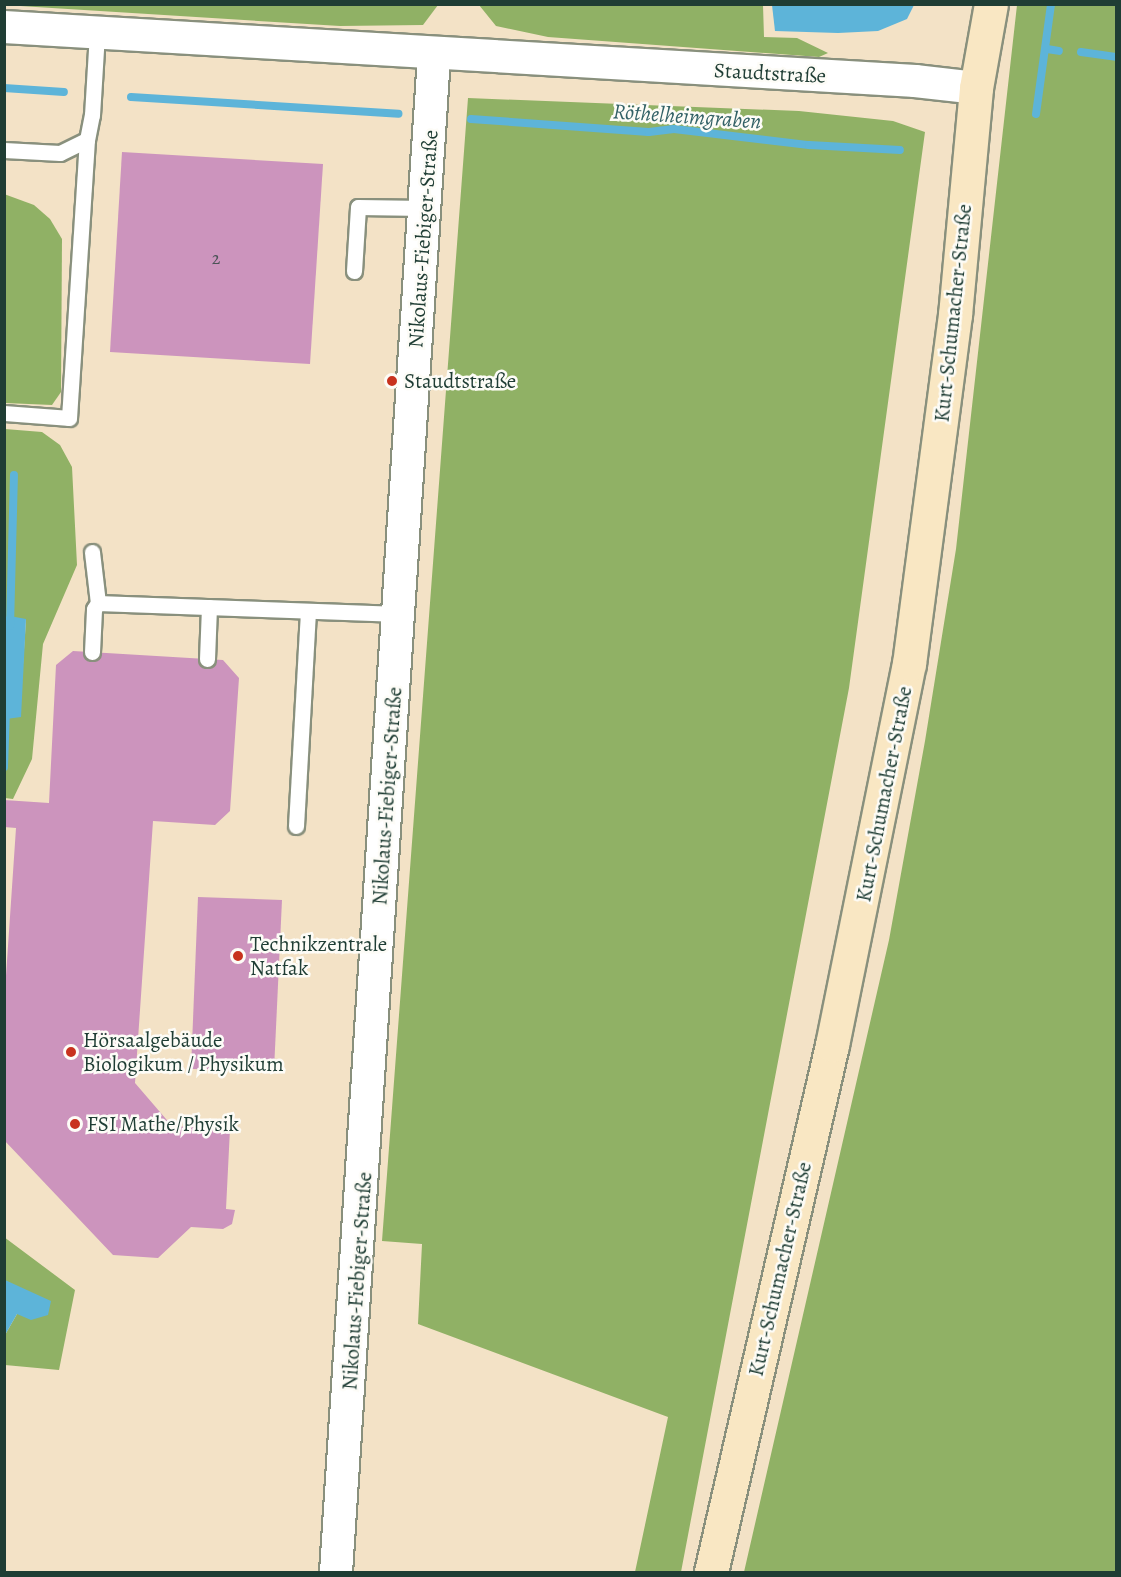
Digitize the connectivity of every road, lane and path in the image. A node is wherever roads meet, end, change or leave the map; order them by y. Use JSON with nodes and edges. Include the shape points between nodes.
{"nodes":[{"id":1,"x":991,"y":4,"type":"edge"},
{"id":2,"x":4,"y":27,"type":"edge"},
{"id":3,"x":97,"y":34,"type":"junction"},
{"id":4,"x":434,"y":55,"type":"junction"},
{"id":5,"x":976,"y":88,"type":"junction"},
{"id":6,"x":87,"y":140,"type":"junction"},
{"id":7,"x":4,"y":150,"type":"edge"},
{"id":8,"x":425,"y":208,"type":"junction"},
{"id":9,"x":354,"y":271,"type":"dead end"},
{"id":10,"x":4,"y":413,"type":"edge"},
{"id":11,"x":92,"y":552,"type":"dead end"},
{"id":12,"x":98,"y":603,"type":"junction"},
{"id":13,"x":209,"y":607,"type":"junction"},
{"id":14,"x":308,"y":610,"type":"junction"},
{"id":15,"x":399,"y":614,"type":"junction"},
{"id":16,"x":92,"y":652,"type":"dead end"},
{"id":17,"x":207,"y":659,"type":"dead end"},
{"id":18,"x":296,"y":826,"type":"dead end"},
{"id":19,"x":336,"y":1572,"type":"edge"},
{"id":20,"x":711,"y":1572,"type":"edge"}],
"edges":[{"from":1,"to":5,"type":"main road","name":"Kurt-Schumacher-Straße"},
{"from":2,"to":3,"type":"street","name":"Staudtstraße"},
{"from":3,"to":4,"type":"street","name":"Staudtstraße"},
{"from":3,"to":6,"type":"lane"},
{"from":4,"to":5,"type":"street","name":"Staudtstraße","via":[[915,81]]},
{"from":4,"to":8,"type":"street","name":"Nikolaus-Fiebiger-Straße"},
{"from":5,"to":20,"type":"main road","name":"Kurt-Schumacher-Straße","via":[[955,315],[909,664],[832,1045]]},
{"from":6,"to":7,"type":"lane","via":[[60,153]]},
{"from":6,"to":10,"type":"lane","via":[[69,418]]},
{"from":8,"to":9,"type":"lane","via":[[358,207]]},
{"from":8,"to":15,"type":"street","name":"Nikolaus-Fiebiger-Straße"},
{"from":11,"to":12,"type":"lane"},
{"from":12,"to":13,"type":"lane"},
{"from":12,"to":16,"type":"lane","via":[[94,609]]},
{"from":13,"to":14,"type":"lane"},
{"from":13,"to":17,"type":"lane"},
{"from":14,"to":15,"type":"lane"},
{"from":14,"to":18,"type":"lane"},
{"from":15,"to":19,"type":"street","name":"Nikolaus-Fiebiger-Straße"}]}
